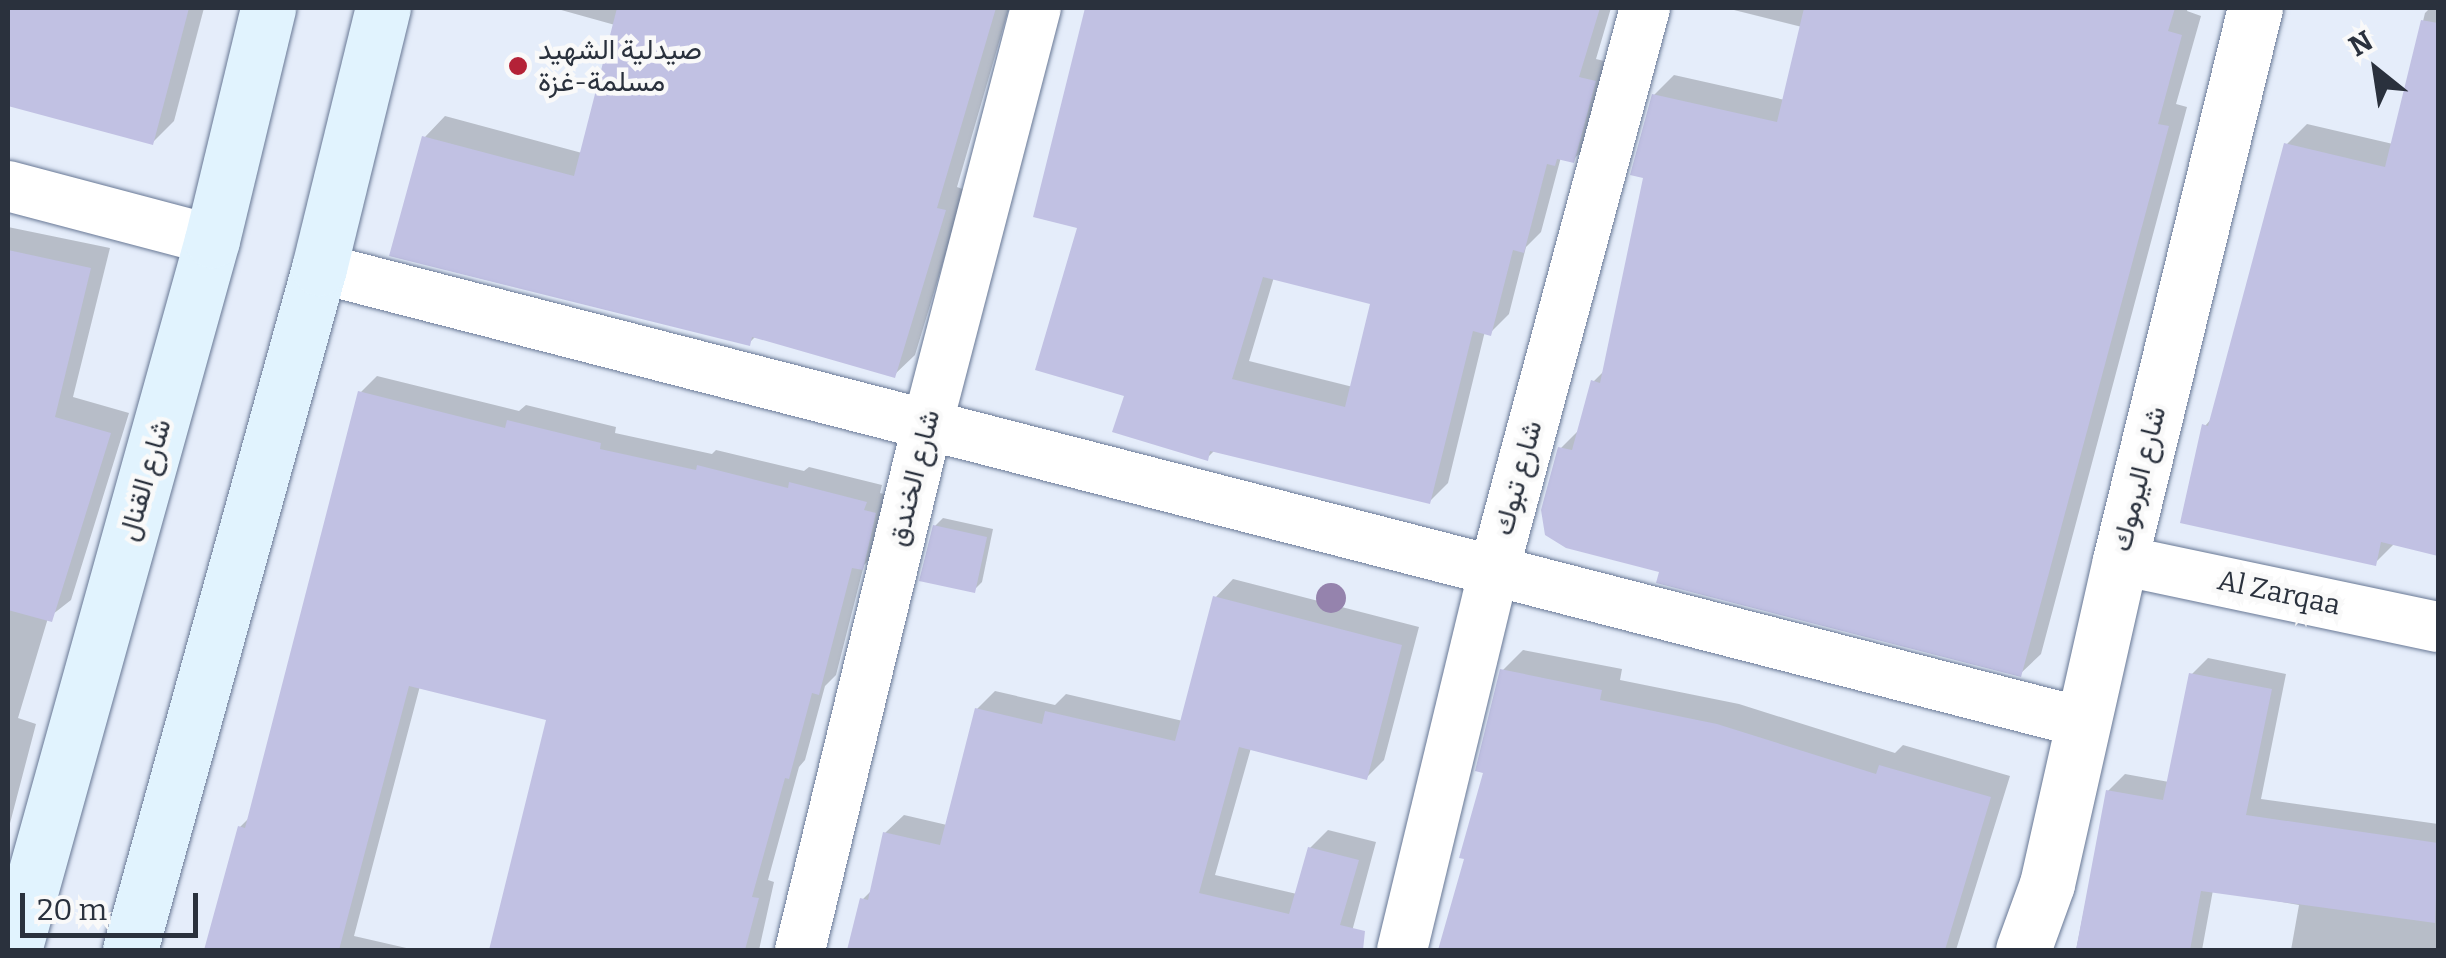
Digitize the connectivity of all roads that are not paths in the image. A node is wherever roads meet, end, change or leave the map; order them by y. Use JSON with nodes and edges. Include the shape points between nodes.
{"nodes":[{"id":1,"x":268,"y":8,"type":"edge"},
{"id":2,"x":384,"y":8,"type":"edge"},
{"id":3,"x":1036,"y":8,"type":"edge"},
{"id":4,"x":1645,"y":8,"type":"edge"},
{"id":5,"x":2255,"y":8,"type":"edge"},
{"id":6,"x":8,"y":186,"type":"edge"},
{"id":7,"x":212,"y":240,"type":"junction"},
{"id":8,"x":319,"y":268,"type":"junction"},
{"id":9,"x":928,"y":422,"type":"junction"},
{"id":10,"x":2120,"y":560,"type":"junction"},
{"id":11,"x":1494,"y":570,"type":"junction"},
{"id":12,"x":2438,"y":627,"type":"edge"},
{"id":13,"x":2085,"y":723,"type":"junction"},
{"id":14,"x":14,"y":950,"type":"edge"},
{"id":15,"x":130,"y":950,"type":"edge"},
{"id":16,"x":800,"y":950,"type":"edge"},
{"id":17,"x":1402,"y":950,"type":"edge"},
{"id":18,"x":2023,"y":950,"type":"edge"}],
"edges":[{"from":1,"to":7,"type":"main road","name":"شارع القنال"},
{"from":2,"to":8,"type":"main road"},
{"from":3,"to":9,"type":"street","name":"شارع الخندق"},
{"from":4,"to":11,"type":"street","name":"شارع تبوك"},
{"from":5,"to":10,"type":"street","name":"شارع اليرموك"},
{"from":6,"to":7,"type":"street"},
{"from":7,"to":14,"type":"main road","name":"شارع القنال"},
{"from":8,"to":9,"type":"street"},
{"from":8,"to":15,"type":"main road"},
{"from":9,"to":11,"type":"street"},
{"from":9,"to":16,"type":"street","name":"شارع الخندق"},
{"from":10,"to":12,"type":"street","name":"Al Zarqaa"},
{"from":10,"to":13,"type":"street","name":"شارع اليرموك"},
{"from":11,"to":13,"type":"street"},
{"from":11,"to":17,"type":"street","name":"شارع تبوك"},
{"from":13,"to":18,"type":"street","name":"شارع اليرموك","via":[[2048,884]]}]}
